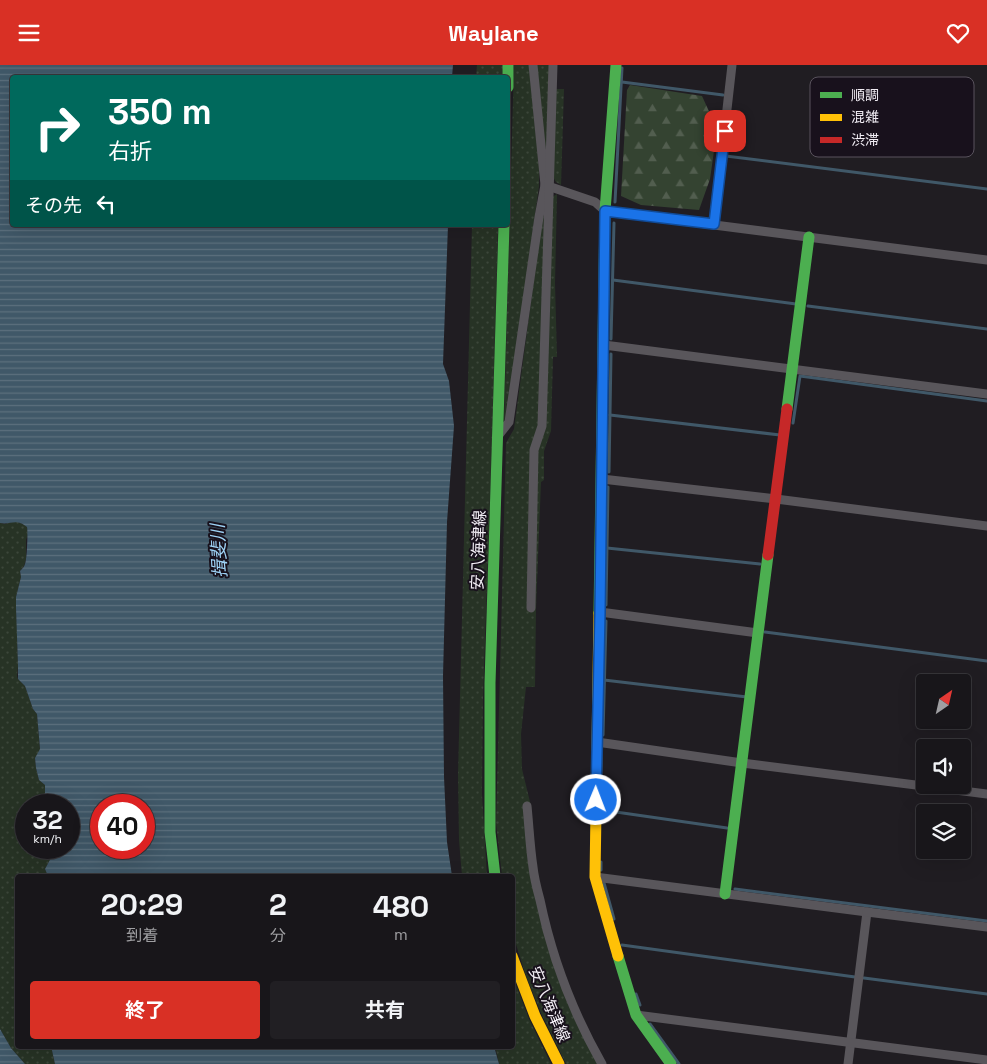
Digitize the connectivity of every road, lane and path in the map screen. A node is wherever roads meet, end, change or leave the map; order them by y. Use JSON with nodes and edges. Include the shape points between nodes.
{"nodes":[{"id":1,"x":533,"y":65,"type":"edge"},
{"id":2,"x":553,"y":65,"type":"edge"},
{"id":3,"x":616,"y":65,"type":"edge"},
{"id":4,"x":732,"y":65,"type":"edge"},
{"id":5,"x":547,"y":185,"type":"junction"},
{"id":6,"x":605,"y":211,"type":"junction"},
{"id":7,"x":714,"y":224,"type":"junction"},
{"id":8,"x":504,"y":227,"type":"edge"},
{"id":9,"x":809,"y":237,"type":"junction"},
{"id":10,"x":987,"y":261,"type":"edge"},
{"id":11,"x":604,"y":345,"type":"junction"},
{"id":12,"x":793,"y":369,"type":"junction"},
{"id":13,"x":987,"y":394,"type":"edge"},
{"id":14,"x":498,"y":436,"type":"junction"},
{"id":15,"x":602,"y":479,"type":"junction"},
{"id":16,"x":776,"y":499,"type":"junction"},
{"id":17,"x":987,"y":526,"type":"edge"},
{"id":18,"x":530,"y":608,"type":"dead end"},
{"id":19,"x":600,"y":612,"type":"junction"},
{"id":20,"x":758,"y":633,"type":"junction"},
{"id":21,"x":596,"y":742,"type":"junction"},
{"id":22,"x":742,"y":763,"type":"junction"},
{"id":23,"x":987,"y":794,"type":"edge"},
{"id":24,"x":527,"y":806,"type":"dead end"},
{"id":25,"x":495,"y":874,"type":"edge"},
{"id":26,"x":595,"y":877,"type":"junction"},
{"id":27,"x":725,"y":894,"type":"junction"},
{"id":28,"x":867,"y":912,"type":"junction"},
{"id":29,"x":987,"y":927,"type":"edge"},
{"id":30,"x":515,"y":963,"type":"edge"},
{"id":31,"x":636,"y":1015,"type":"junction"},
{"id":32,"x":851,"y":1042,"type":"junction"},
{"id":33,"x":987,"y":1060,"type":"edge"},
{"id":34,"x":559,"y":1064,"type":"edge"},
{"id":35,"x":602,"y":1064,"type":"edge"},
{"id":36,"x":671,"y":1064,"type":"edge"},
{"id":37,"x":848,"y":1064,"type":"edge"}],
"edges":[{"from":1,"to":5,"type":"street"},
{"from":2,"to":5,"type":"street"},
{"from":3,"to":6,"type":"street"},
{"from":4,"to":7,"type":"street"},
{"from":5,"to":6,"type":"street","via":[[595,202]]},
{"from":5,"to":14,"type":"street","via":[[539,217],[509,422]]},
{"from":5,"to":18,"type":"street","via":[[542,426],[534,450]]},
{"from":6,"to":7,"type":"street"},
{"from":6,"to":11,"type":"street"},
{"from":7,"to":9,"type":"street"},
{"from":8,"to":14,"type":"street","name":"安八海津線"},
{"from":9,"to":10,"type":"street"},
{"from":9,"to":12,"type":"street"},
{"from":11,"to":12,"type":"street"},
{"from":11,"to":15,"type":"street"},
{"from":12,"to":13,"type":"street"},
{"from":12,"to":16,"type":"street"},
{"from":14,"to":25,"type":"street","name":"安八海津線","via":[[490,683],[490,832]]},
{"from":15,"to":16,"type":"street"},
{"from":15,"to":19,"type":"street"},
{"from":16,"to":17,"type":"street"},
{"from":16,"to":20,"type":"street"},
{"from":19,"to":20,"type":"street"},
{"from":19,"to":21,"type":"street"},
{"from":20,"to":22,"type":"street"},
{"from":21,"to":22,"type":"street"},
{"from":21,"to":26,"type":"street"},
{"from":22,"to":23,"type":"street"},
{"from":22,"to":27,"type":"street"},
{"from":24,"to":35,"type":"street","via":[[533,867],[555,960],[586,1036]]},
{"from":26,"to":27,"type":"street"},
{"from":26,"to":31,"type":"street"},
{"from":27,"to":28,"type":"street"},
{"from":28,"to":29,"type":"street"},
{"from":28,"to":32,"type":"street"},
{"from":30,"to":34,"type":"street","name":"安八海津線","via":[[535,1016]]},
{"from":31,"to":32,"type":"street"},
{"from":31,"to":36,"type":"street"},
{"from":32,"to":33,"type":"street"},
{"from":32,"to":37,"type":"street"}]}
